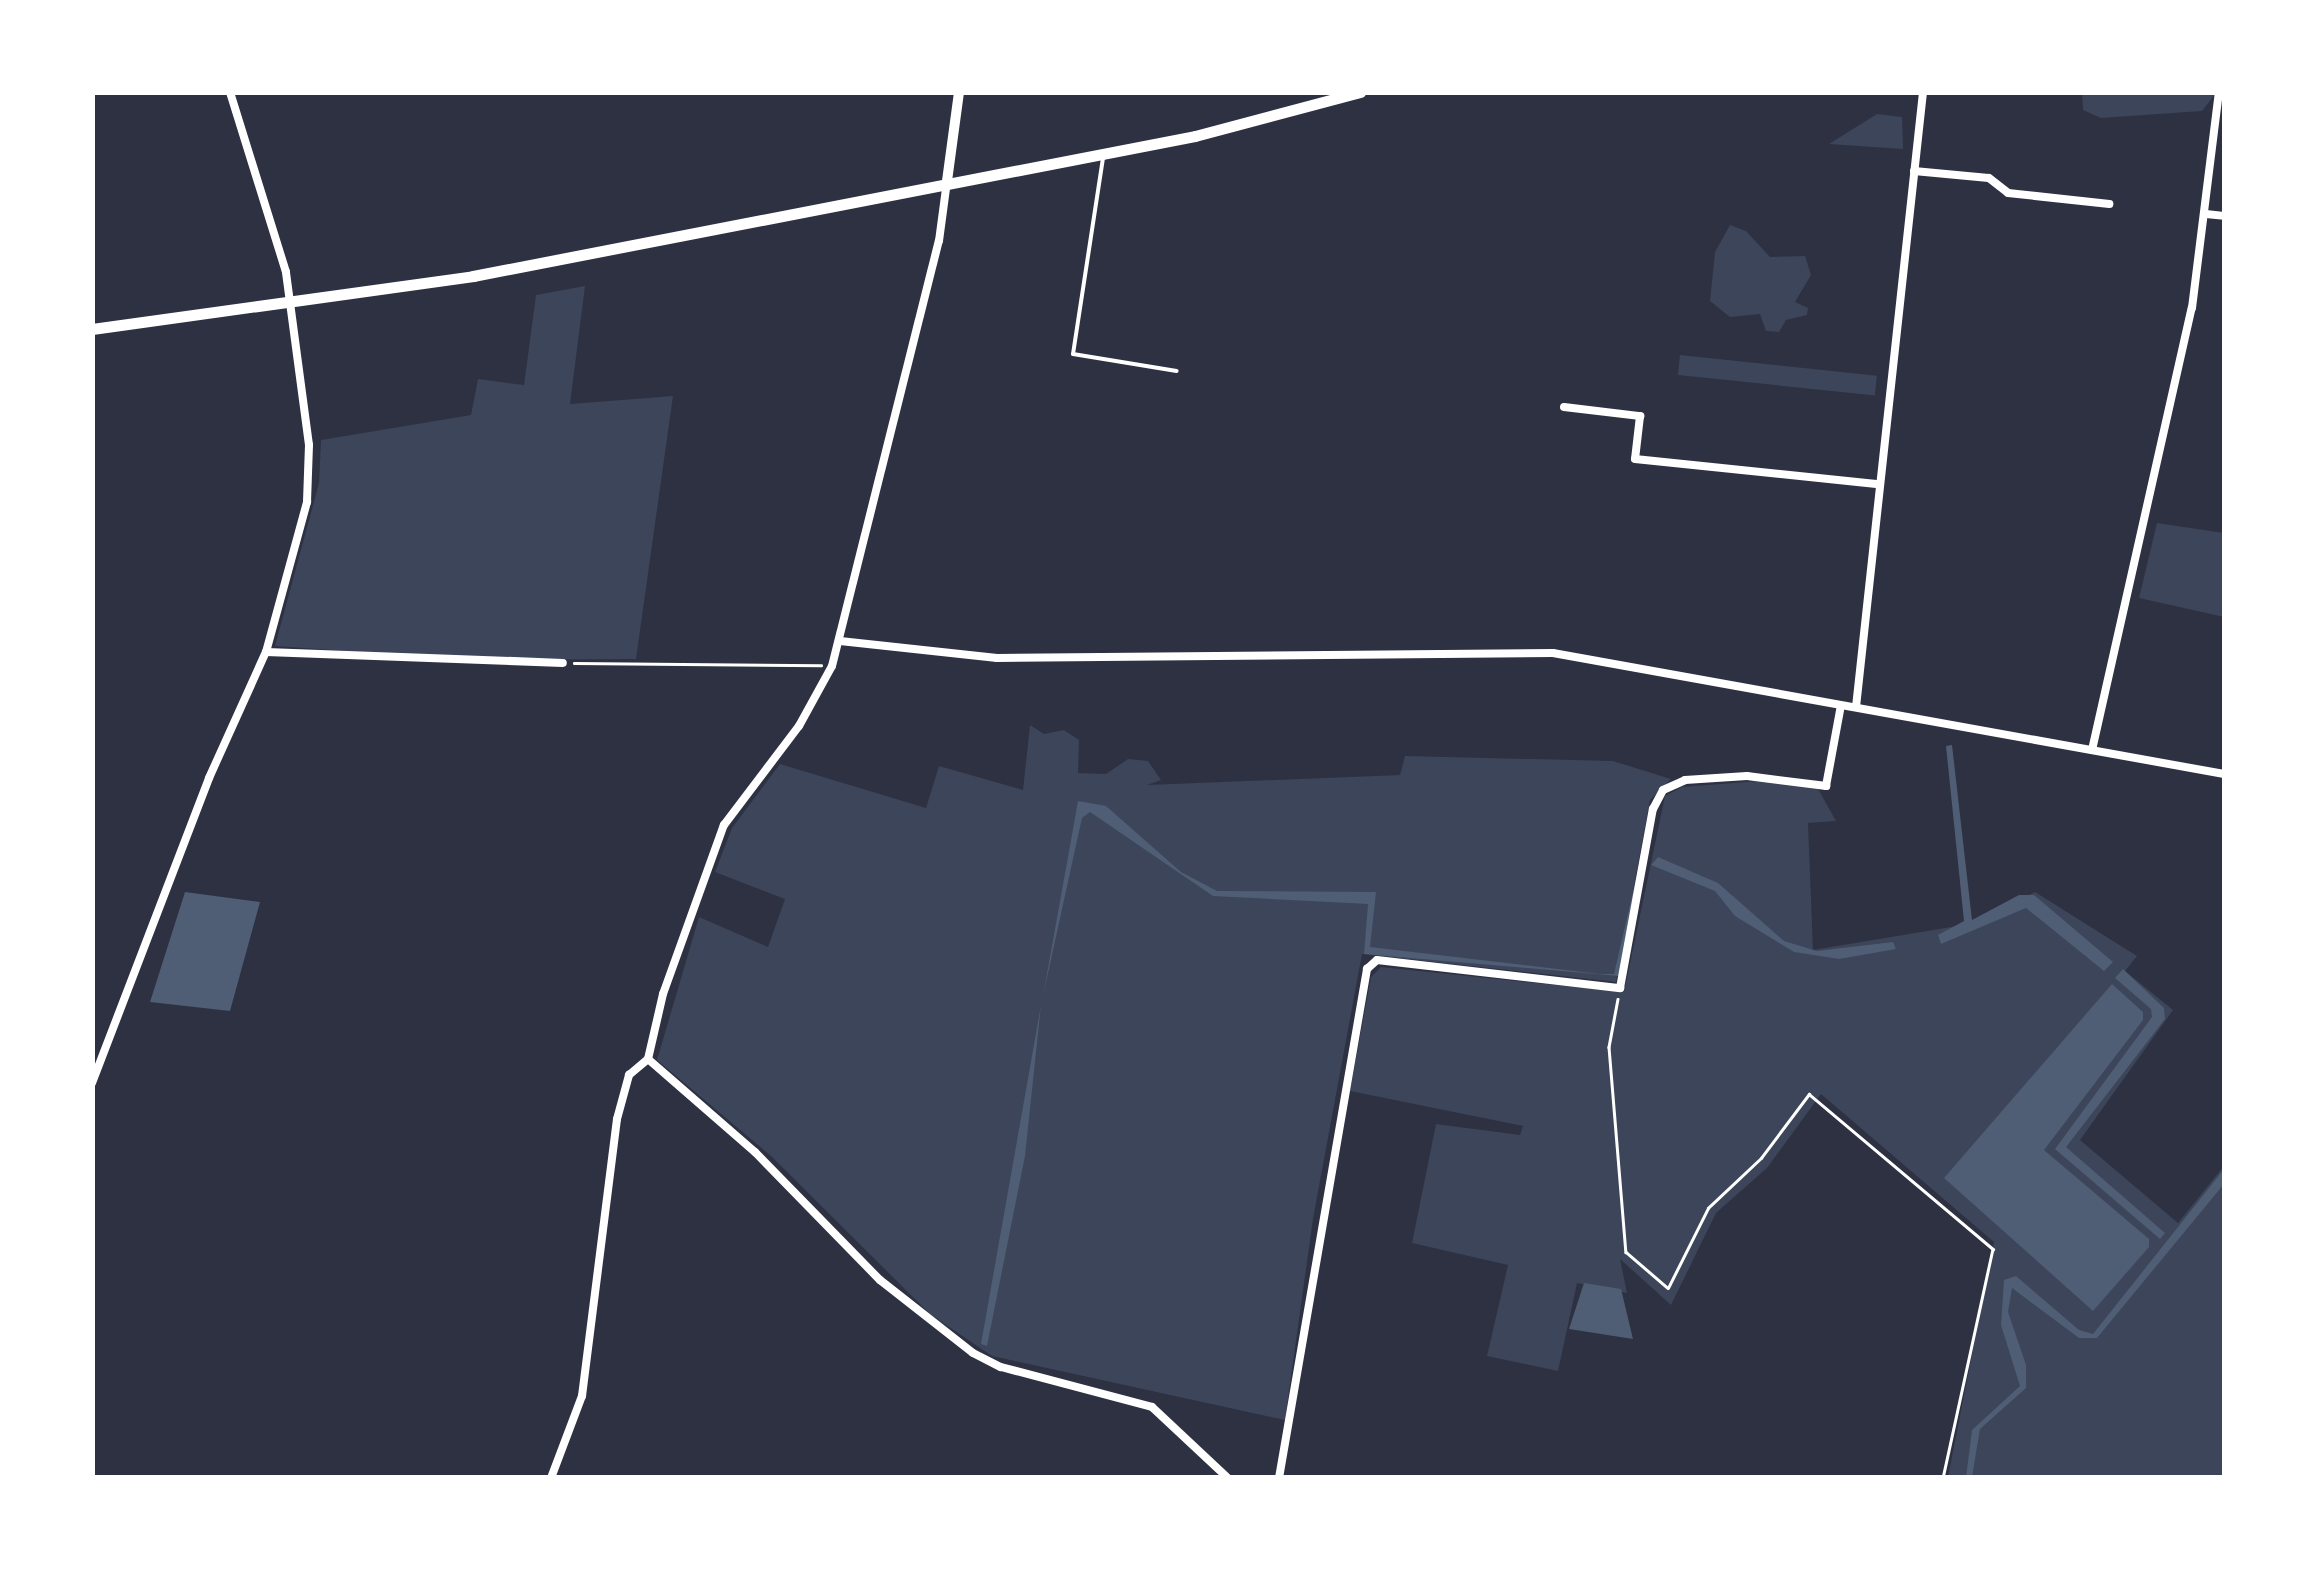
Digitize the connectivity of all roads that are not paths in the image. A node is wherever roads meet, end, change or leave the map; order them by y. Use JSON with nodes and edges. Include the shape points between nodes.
{"nodes":[{"id":1,"x":230,"y":92,"type":"edge"},
{"id":2,"x":958,"y":92,"type":"edge"},
{"id":3,"x":1360,"y":92,"type":"edge"},
{"id":4,"x":1922,"y":92,"type":"edge"},
{"id":5,"x":2219,"y":92,"type":"edge"},
{"id":6,"x":1103,"y":153,"type":"junction"},
{"id":7,"x":1914,"y":171,"type":"junction"},
{"id":8,"x":947,"y":181,"type":"junction"},
{"id":9,"x":2109,"y":204,"type":"dead end"},
{"id":10,"x":2206,"y":214,"type":"junction"},
{"id":11,"x":2224,"y":216,"type":"edge"},
{"id":12,"x":288,"y":302,"type":"junction"},
{"id":13,"x":92,"y":329,"type":"edge"},
{"id":14,"x":1177,"y":372,"type":"dead end"},
{"id":15,"x":1564,"y":406,"type":"dead end"},
{"id":16,"x":1880,"y":484,"type":"junction"},
{"id":17,"x":840,"y":641,"type":"junction"},
{"id":18,"x":266,"y":652,"type":"junction"},
{"id":19,"x":562,"y":662,"type":"road end"},
{"id":20,"x":1842,"y":705,"type":"junction"},
{"id":21,"x":1856,"y":707,"type":"junction"},
{"id":22,"x":2092,"y":750,"type":"junction"},
{"id":23,"x":2224,"y":774,"type":"edge"},
{"id":24,"x":648,"y":1059,"type":"junction"},
{"id":25,"x":92,"y":1083,"type":"edge"},
{"id":26,"x":552,"y":1478,"type":"edge"},
{"id":27,"x":1228,"y":1478,"type":"edge"},
{"id":28,"x":1280,"y":1478,"type":"edge"}],
"edges":[{"from":1,"to":12,"type":"street","via":[[286,272]]},
{"from":2,"to":8,"type":"street"},
{"from":3,"to":6,"type":"main road","via":[[1256,123]]},
{"from":4,"to":7,"type":"street"},
{"from":5,"to":10,"type":"street"},
{"from":6,"to":8,"type":"main road"},
{"from":6,"to":14,"type":"lane","via":[[1073,354]]},
{"from":7,"to":9,"type":"street","via":[[1989,178],[2008,193]]},
{"from":7,"to":16,"type":"street"},
{"from":8,"to":12,"type":"main road","via":[[473,276]]},
{"from":8,"to":17,"type":"street","via":[[942,228]]},
{"from":10,"to":11,"type":"street"},
{"from":10,"to":22,"type":"street","via":[[2189,326]]},
{"from":12,"to":13,"type":"main road"},
{"from":12,"to":18,"type":"street","via":[[311,475]]},
{"from":15,"to":16,"type":"street","via":[[1640,416],[1635,459]]},
{"from":16,"to":21,"type":"street"},
{"from":17,"to":20,"type":"street","via":[[996,658],[1508,650]]},
{"from":17,"to":24,"type":"street","via":[[799,726],[724,824],[663,994]]},
{"from":18,"to":19,"type":"street"},
{"from":18,"to":25,"type":"street","via":[[208,778]]},
{"from":20,"to":21,"type":"street"},
{"from":20,"to":28,"type":"street","via":[[1826,786],[1747,776],[1672,783],[1653,810],[1620,988],[1377,960],[1366,970]]},
{"from":21,"to":22,"type":"street"},
{"from":22,"to":23,"type":"street"},
{"from":24,"to":26,"type":"street","via":[[629,1075],[617,1119],[582,1396]]},
{"from":24,"to":27,"type":"street","via":[[755,1152],[880,1280],[973,1352],[1001,1367],[1152,1407]]}]}
